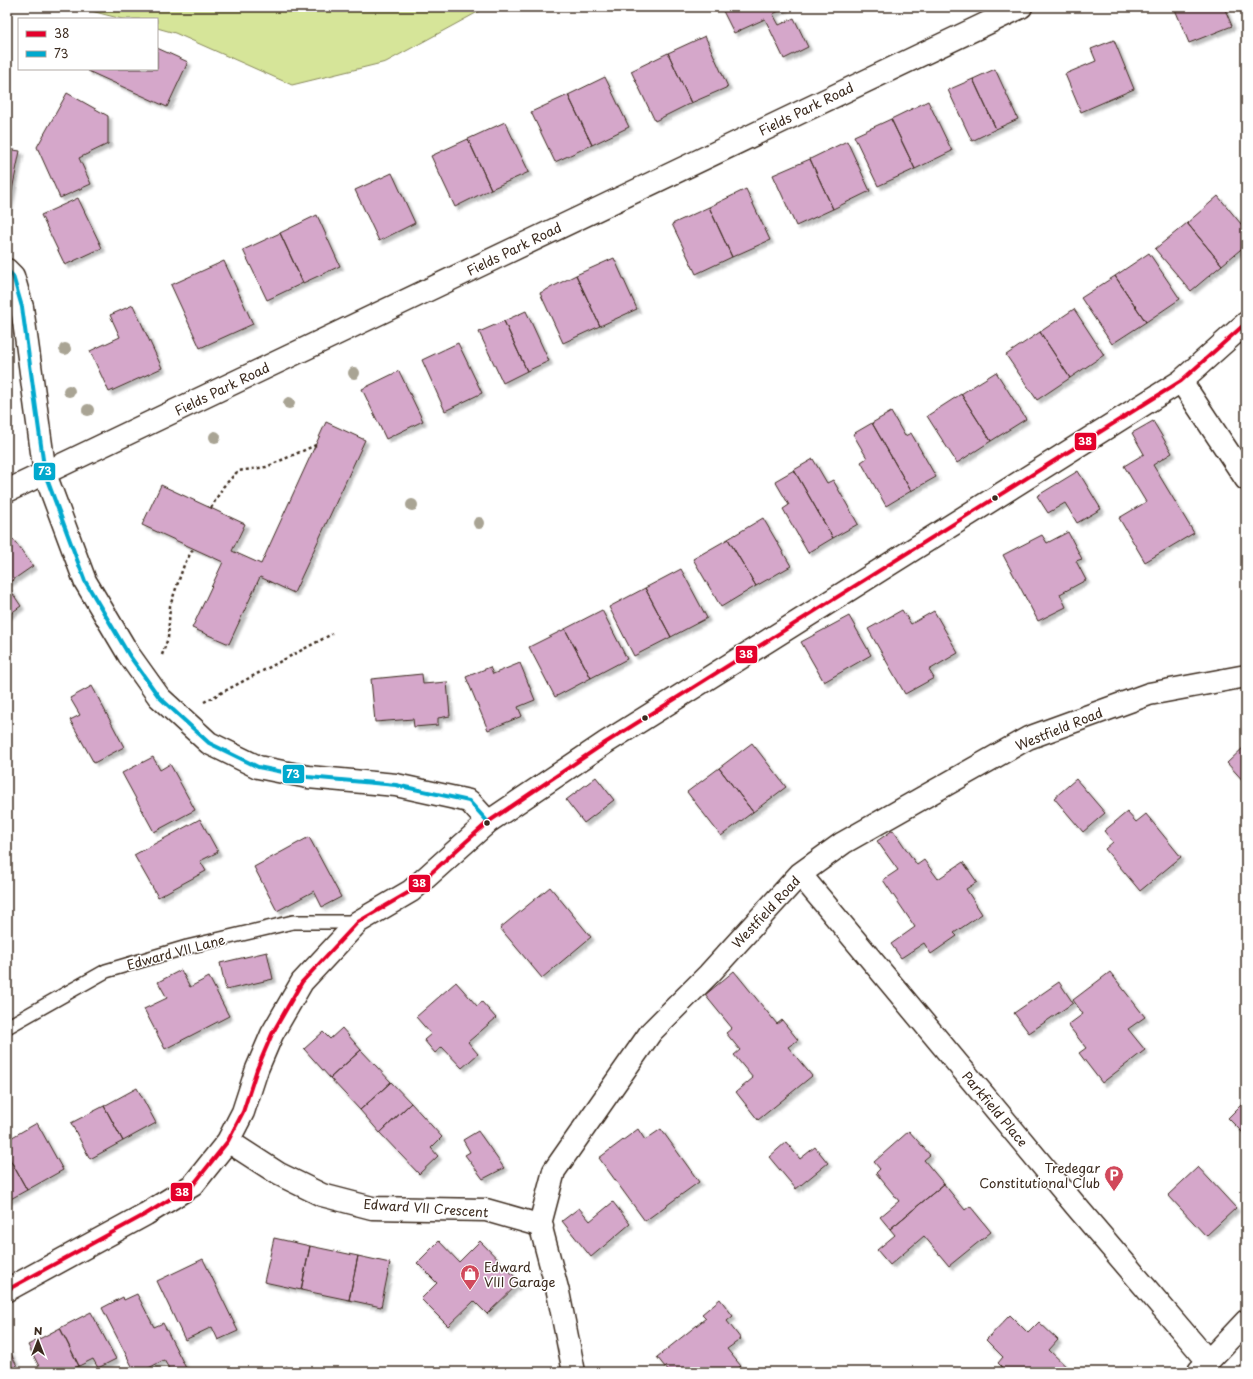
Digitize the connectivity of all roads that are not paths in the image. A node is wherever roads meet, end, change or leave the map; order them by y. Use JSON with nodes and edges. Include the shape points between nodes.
{"nodes":[{"id":1,"x":1021,"y":7,"type":"edge"},
{"id":2,"x":7,"y":270,"type":"edge"},
{"id":3,"x":1246,"y":323,"type":"edge"},
{"id":4,"x":1181,"y":381,"type":"junction"},
{"id":5,"x":45,"y":474,"type":"junction"},
{"id":6,"x":1246,"y":479,"type":"edge"},
{"id":7,"x":7,"y":491,"type":"edge"},
{"id":8,"x":1246,"y":676,"type":"edge"},
{"id":9,"x":488,"y":822,"type":"junction"},
{"id":10,"x":800,"y":874,"type":"junction"},
{"id":11,"x":358,"y":922,"type":"junction"},
{"id":12,"x":7,"y":1027,"type":"edge"},
{"id":13,"x":228,"y":1141,"type":"junction"},
{"id":14,"x":542,"y":1226,"type":"junction"},
{"id":15,"x":7,"y":1290,"type":"edge"},
{"id":16,"x":1246,"y":1321,"type":"edge"},
{"id":17,"x":1203,"y":1366,"type":"edge"},
{"id":18,"x":574,"y":1372,"type":"edge"}],
"edges":[{"from":1,"to":5,"type":"street","name":"Fields Park Road"},
{"from":2,"to":5,"type":"street","via":[[14,276],[22,307]]},
{"from":3,"to":4,"type":"street"},
{"from":4,"to":6,"type":"street"},
{"from":4,"to":9,"type":"street","via":[[605,743]]},
{"from":5,"to":7,"type":"street","name":"Fields Park Road"},
{"from":5,"to":9,"type":"street","via":[[85,581],[129,655],[159,697],[209,742],[258,766],[308,777],[396,785],[469,801]]},
{"from":8,"to":10,"type":"street","name":"Westfield Road","via":[[1149,694],[1028,738],[843,843]]},
{"from":9,"to":11,"type":"street","via":[[411,890]]},
{"from":10,"to":14,"type":"street","name":"Westfield Road","via":[[709,974],[651,1032],[554,1171],[540,1224]]},
{"from":10,"to":17,"type":"street","name":"Parkfield Place","via":[[1076,1206]]},
{"from":11,"to":12,"type":"lane","name":"Edward VII Lane","via":[[293,922],[180,949],[106,971]]},
{"from":11,"to":13,"type":"street","via":[[302,982],[272,1034],[243,1112]]},
{"from":13,"to":14,"type":"street","name":"Edward VII Crescent","via":[[279,1174],[322,1195],[372,1208],[486,1210]]},
{"from":13,"to":15,"type":"street","via":[[193,1185],[146,1214]]},
{"from":14,"to":18,"type":"street","name":"Westfield Road"},
{"from":16,"to":17,"type":"street"}]}
